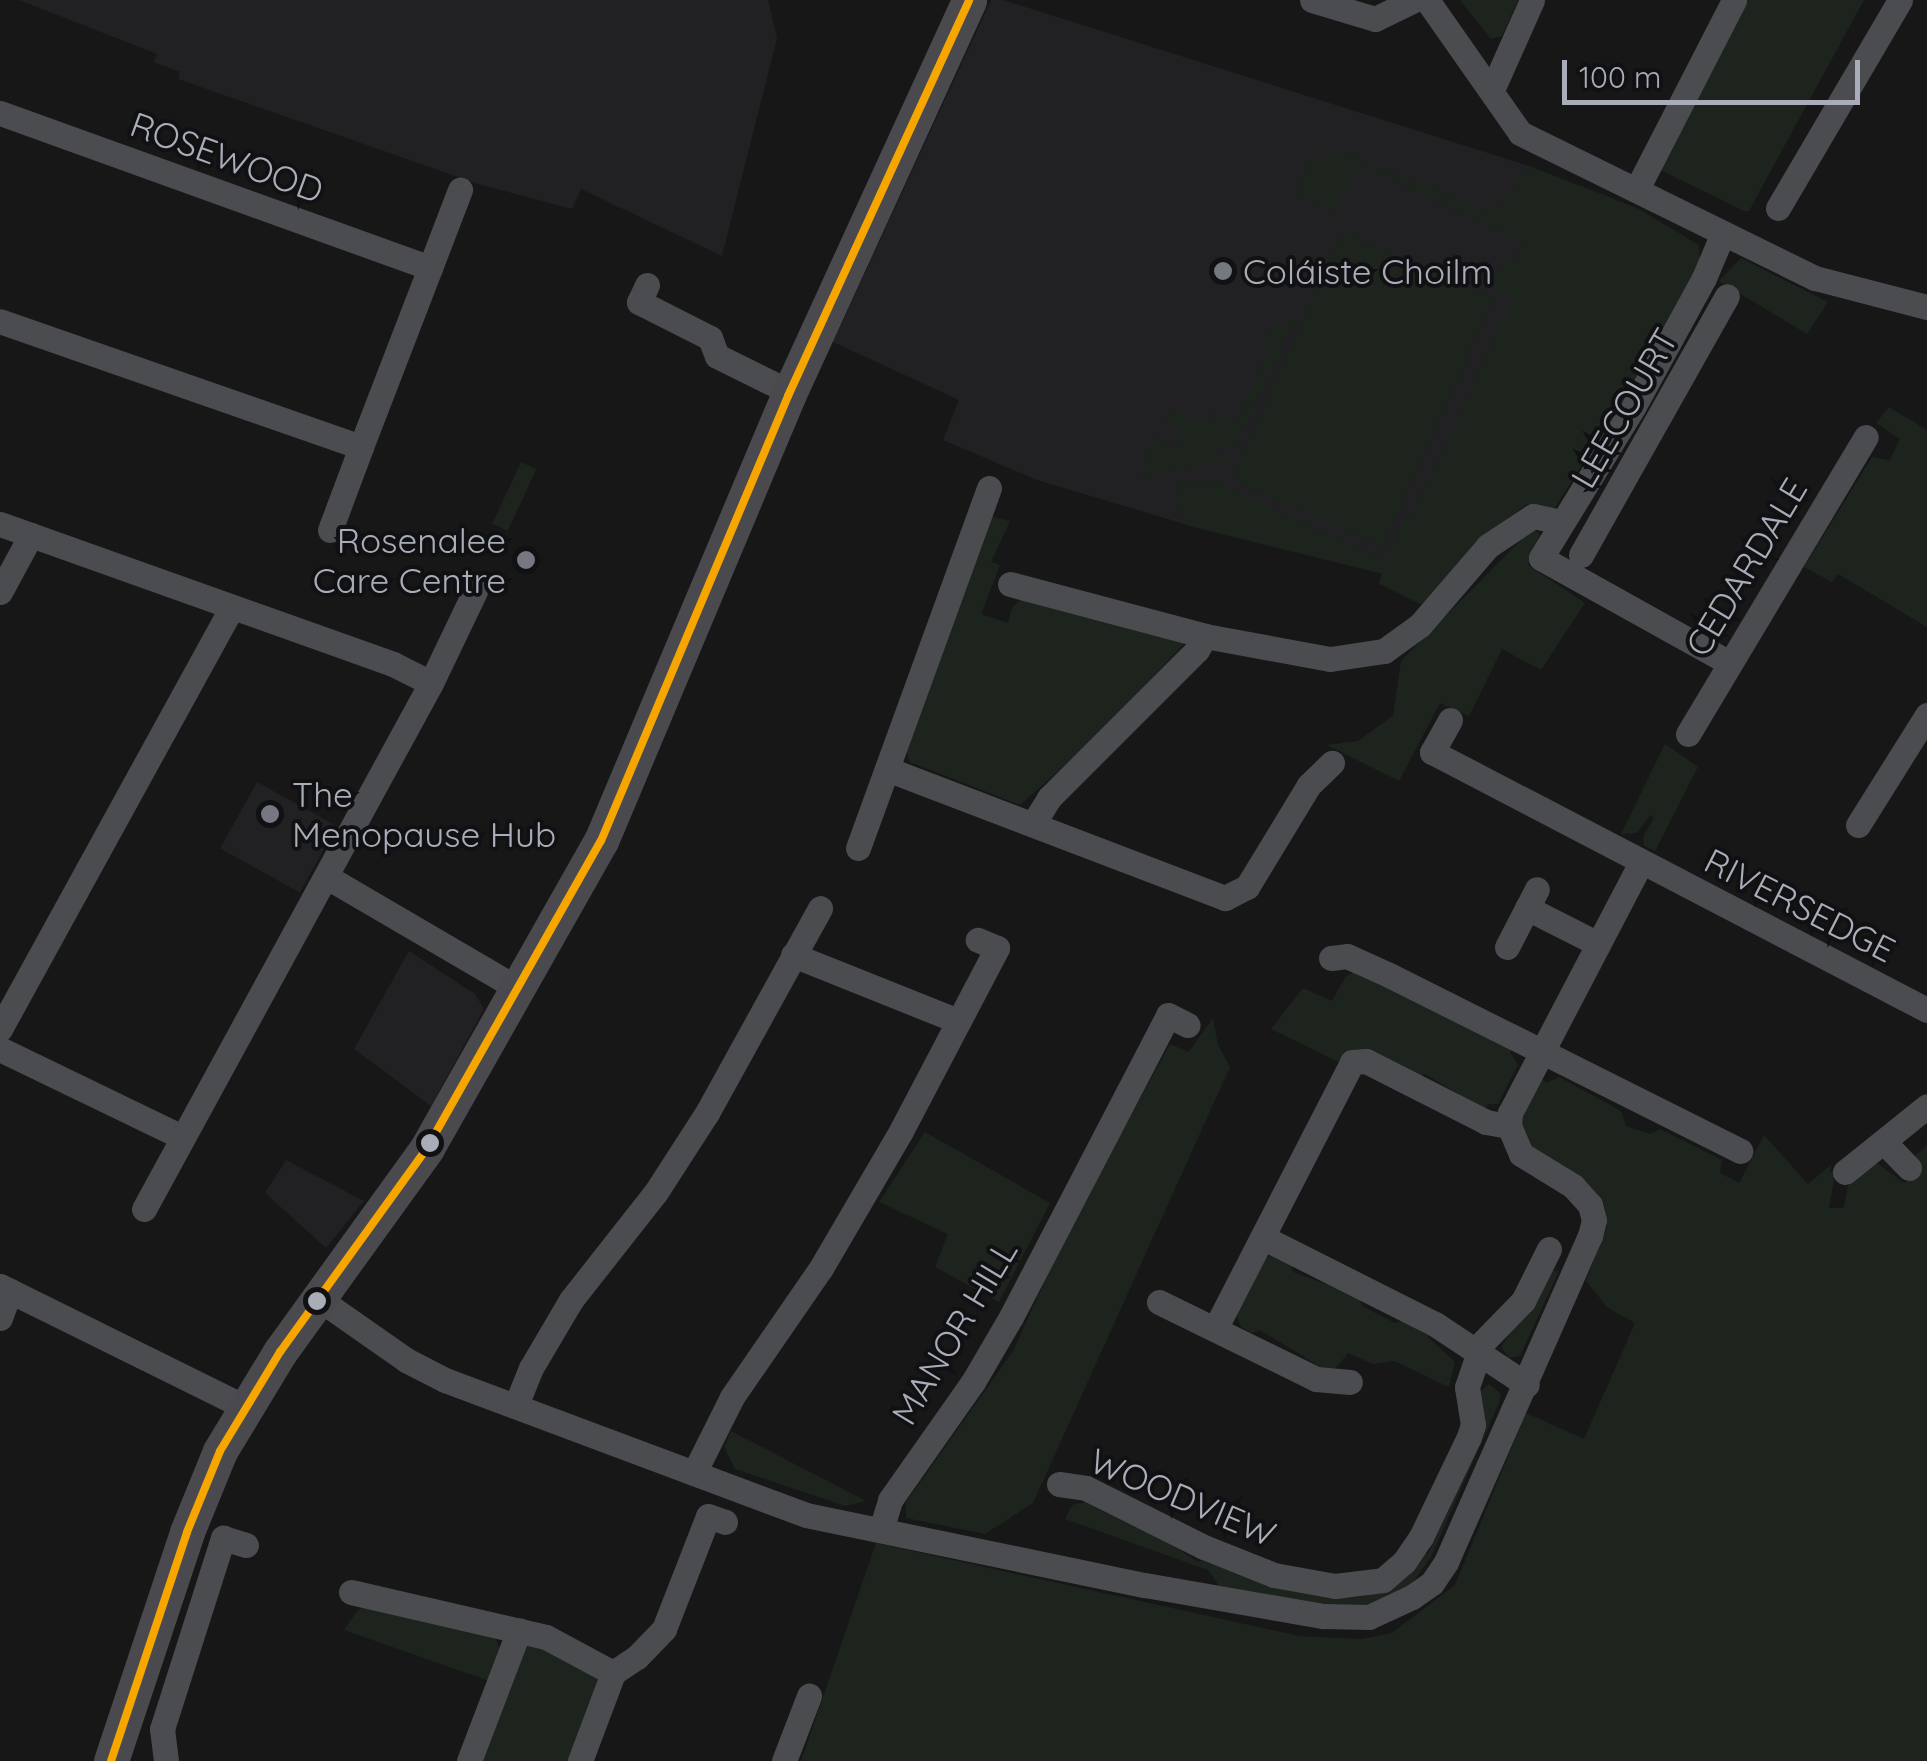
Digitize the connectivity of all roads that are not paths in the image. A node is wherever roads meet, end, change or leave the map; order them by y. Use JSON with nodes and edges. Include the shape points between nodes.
{"nodes":[{"id":1,"x":969,"y":0,"type":"edge"},
{"id":2,"x":1312,"y":0,"type":"edge"},
{"id":3,"x":1414,"y":0,"type":"edge"},
{"id":4,"x":1428,"y":0,"type":"edge"},
{"id":5,"x":1532,"y":0,"type":"edge"},
{"id":6,"x":1734,"y":0,"type":"edge"},
{"id":7,"x":1900,"y":0,"type":"edge"},
{"id":8,"x":1492,"y":90,"type":"junction"},
{"id":9,"x":0,"y":113,"type":"edge"},
{"id":10,"x":1638,"y":187,"type":"junction"},
{"id":11,"x":460,"y":190,"type":"dead end"},
{"id":12,"x":1778,"y":208,"type":"dead end"},
{"id":13,"x":1723,"y":233,"type":"junction"},
{"id":14,"x":430,"y":268,"type":"junction"},
{"id":15,"x":647,"y":285,"type":"dead end"},
{"id":16,"x":1728,"y":296,"type":"dead end"},
{"id":17,"x":1927,"y":307,"type":"edge"},
{"id":18,"x":0,"y":321,"type":"edge"},
{"id":19,"x":790,"y":392,"type":"junction"},
{"id":20,"x":1634,"y":406,"type":"junction"},
{"id":21,"x":1658,"y":420,"type":"junction"},
{"id":22,"x":1866,"y":437,"type":"dead end"},
{"id":23,"x":361,"y":446,"type":"junction"},
{"id":24,"x":989,"y":488,"type":"dead end"},
{"id":25,"x":1560,"y":522,"type":"junction"},
{"id":26,"x":0,"y":524,"type":"edge"},
{"id":27,"x":330,"y":530,"type":"dead end"},
{"id":28,"x":31,"y":535,"type":"junction"},
{"id":29,"x":1581,"y":555,"type":"dead end"},
{"id":30,"x":1010,"y":584,"type":"dead end"},
{"id":31,"x":475,"y":591,"type":"dead end"},
{"id":32,"x":0,"y":592,"type":"edge"},
{"id":33,"x":230,"y":610,"type":"junction"},
{"id":34,"x":1205,"y":636,"type":"junction"},
{"id":35,"x":1728,"y":662,"type":"junction"},
{"id":36,"x":432,"y":684,"type":"junction"},
{"id":37,"x":1927,"y":715,"type":"edge"},
{"id":38,"x":1450,"y":720,"type":"dead end"},
{"id":39,"x":1688,"y":734,"type":"dead end"},
{"id":40,"x":1917,"y":757,"type":"edge"},
{"id":41,"x":1332,"y":763,"type":"dead end"},
{"id":42,"x":887,"y":769,"type":"junction"},
{"id":43,"x":1033,"y":824,"type":"junction"},
{"id":44,"x":1858,"y":825,"type":"dead end"},
{"id":45,"x":858,"y":848,"type":"dead end"},
{"id":46,"x":1641,"y":862,"type":"junction"},
{"id":47,"x":327,"y":876,"type":"junction"},
{"id":48,"x":820,"y":908,"type":"dead end"},
{"id":49,"x":978,"y":940,"type":"dead end"},
{"id":50,"x":1598,"y":944,"type":"junction"},
{"id":51,"x":1507,"y":947,"type":"dead end"},
{"id":52,"x":794,"y":955,"type":"junction"},
{"id":53,"x":1331,"y":958,"type":"dead end"},
{"id":54,"x":520,"y":990,"type":"junction"},
{"id":55,"x":1927,"y":1010,"type":"edge"},
{"id":56,"x":958,"y":1021,"type":"junction"},
{"id":57,"x":1188,"y":1024,"type":"dead end"},
{"id":58,"x":0,"y":1029,"type":"edge"},
{"id":59,"x":0,"y":1049,"type":"edge"},
{"id":60,"x":1543,"y":1053,"type":"junction"},
{"id":61,"x":1927,"y":1106,"type":"edge"},
{"id":62,"x":1509,"y":1126,"type":"junction"},
{"id":63,"x":182,"y":1138,"type":"junction"},
{"id":64,"x":1884,"y":1142,"type":"junction"},
{"id":65,"x":1740,"y":1150,"type":"dead end"},
{"id":66,"x":1909,"y":1168,"type":"dead end"},
{"id":67,"x":1845,"y":1172,"type":"dead end"},
{"id":68,"x":144,"y":1209,"type":"dead end"},
{"id":69,"x":1264,"y":1238,"type":"junction"},
{"id":70,"x":1549,"y":1249,"type":"dead end"},
{"id":71,"x":5,"y":1289,"type":"edge"},
{"id":72,"x":319,"y":1300,"type":"junction"},
{"id":73,"x":1159,"y":1302,"type":"dead end"},
{"id":74,"x":0,"y":1318,"type":"edge"},
{"id":75,"x":1215,"y":1329,"type":"junction"},
{"id":76,"x":1478,"y":1356,"type":"junction"},
{"id":77,"x":1350,"y":1382,"type":"dead end"},
{"id":78,"x":1526,"y":1385,"type":"junction"},
{"id":79,"x":516,"y":1404,"type":"junction"},
{"id":80,"x":244,"y":1407,"type":"junction"},
{"id":81,"x":694,"y":1474,"type":"junction"},
{"id":82,"x":1059,"y":1484,"type":"dead end"},
{"id":83,"x":725,"y":1522,"type":"dead end"},
{"id":84,"x":881,"y":1530,"type":"junction"},
{"id":85,"x":246,"y":1546,"type":"dead end"},
{"id":86,"x":351,"y":1592,"type":"dead end"},
{"id":87,"x":519,"y":1630,"type":"junction"},
{"id":88,"x":612,"y":1673,"type":"junction"},
{"id":89,"x":810,"y":1696,"type":"dead end"},
{"id":90,"x":110,"y":1761,"type":"edge"},
{"id":91,"x":166,"y":1761,"type":"edge"},
{"id":92,"x":469,"y":1761,"type":"edge"},
{"id":93,"x":580,"y":1761,"type":"edge"},
{"id":94,"x":784,"y":1761,"type":"edge"}],
"edges":[{"from":1,"to":19,"type":"main road"},
{"from":2,"to":3,"type":"street","via":[[1375,18]]},
{"from":4,"to":8,"type":"street"},
{"from":5,"to":8,"type":"street"},
{"from":6,"to":10,"type":"street"},
{"from":7,"to":12,"type":"street"},
{"from":8,"to":10,"type":"street","via":[[1520,133]]},
{"from":9,"to":14,"type":"street","name":"ROSEWOOD"},
{"from":10,"to":13,"type":"street"},
{"from":11,"to":14,"type":"street"},
{"from":13,"to":17,"type":"street","via":[[1814,278]]},
{"from":13,"to":20,"type":"street"},
{"from":14,"to":23,"type":"street"},
{"from":15,"to":19,"type":"street","via":[[638,302],[710,338],[718,356]]},
{"from":16,"to":21,"type":"street","name":"LEECOURT"},
{"from":18,"to":23,"type":"street"},
{"from":19,"to":54,"type":"main road","via":[[601,840]]},
{"from":20,"to":21,"type":"street"},
{"from":20,"to":25,"type":"street"},
{"from":21,"to":29,"type":"street","name":"LEECOURT"},
{"from":22,"to":35,"type":"street","name":"CEDARDALE"},
{"from":23,"to":27,"type":"street"},
{"from":24,"to":42,"type":"street"},
{"from":25,"to":34,"type":"street","via":[[1534,516],[1488,546],[1420,624],[1384,651],[1330,659]]},
{"from":25,"to":35,"type":"street","via":[[1541,558]]},
{"from":26,"to":28,"type":"street"},
{"from":28,"to":32,"type":"street"},
{"from":28,"to":33,"type":"street"},
{"from":30,"to":34,"type":"street"},
{"from":31,"to":36,"type":"street"},
{"from":33,"to":36,"type":"street","via":[[393,664]]},
{"from":33,"to":58,"type":"street"},
{"from":34,"to":43,"type":"street","via":[[1049,798]]},
{"from":35,"to":39,"type":"street","name":"CEDARDALE"},
{"from":36,"to":47,"type":"street"},
{"from":37,"to":40,"type":"street"},
{"from":38,"to":46,"type":"street","name":"RIVERSEDGE","via":[[1432,752]]},
{"from":40,"to":44,"type":"street"},
{"from":41,"to":43,"type":"street","via":[[1308,785],[1247,888],[1224,898]]},
{"from":42,"to":43,"type":"street"},
{"from":42,"to":45,"type":"street"},
{"from":46,"to":50,"type":"street"},
{"from":46,"to":55,"type":"street","name":"RIVERSEDGE"},
{"from":47,"to":54,"type":"street"},
{"from":47,"to":63,"type":"street"},
{"from":48,"to":52,"type":"street"},
{"from":49,"to":56,"type":"street","via":[[997,948]]},
{"from":50,"to":51,"type":"street","via":[[1532,898]]},
{"from":50,"to":60,"type":"street"},
{"from":52,"to":56,"type":"street"},
{"from":52,"to":79,"type":"street","via":[[707,1113],[656,1192],[571,1300]]},
{"from":53,"to":60,"type":"street","via":[[1347,956],[1370,966]]},
{"from":54,"to":72,"type":"main road","via":[[426,1148]]},
{"from":56,"to":81,"type":"street","via":[[854,1214],[732,1398]]},
{"from":57,"to":84,"type":"street","name":"MANOR HILL","via":[[1168,1015],[1011,1317],[890,1500]]},
{"from":59,"to":63,"type":"street"},
{"from":60,"to":62,"type":"street"},
{"from":60,"to":65,"type":"street"},
{"from":61,"to":64,"type":"street"},
{"from":62,"to":69,"type":"street","via":[[1486,1122],[1366,1062],[1352,1062]]},
{"from":62,"to":78,"type":"street","via":[[1522,1154],[1573,1186],[1594,1220]]},
{"from":63,"to":68,"type":"street"},
{"from":64,"to":66,"type":"street"},
{"from":64,"to":67,"type":"street"},
{"from":69,"to":75,"type":"street"},
{"from":69,"to":76,"type":"street","via":[[1435,1324]]},
{"from":70,"to":76,"type":"street","via":[[1523,1301],[1494,1327]]},
{"from":71,"to":74,"type":"street"},
{"from":71,"to":80,"type":"street"},
{"from":72,"to":79,"type":"street","via":[[406,1360]]},
{"from":72,"to":80,"type":"main road"},
{"from":73,"to":75,"type":"street"},
{"from":75,"to":77,"type":"street","via":[[1316,1378]]},
{"from":76,"to":78,"type":"street"},
{"from":76,"to":82,"type":"street","name":"WOODVIEW","via":[[1467,1387],[1473,1425],[1452,1473],[1404,1562],[1368,1584],[1336,1586],[1274,1575],[1086,1488]]},
{"from":78,"to":84,"type":"street","via":[[1432,1583],[1369,1617],[1323,1616],[1144,1585]]},
{"from":79,"to":81,"type":"street"},
{"from":80,"to":90,"type":"main road","via":[[186,1532]]},
{"from":81,"to":84,"type":"street","via":[[806,1515]]},
{"from":83,"to":88,"type":"street","via":[[708,1516],[664,1629]]},
{"from":85,"to":91,"type":"street","via":[[223,1538],[162,1729]]},
{"from":86,"to":87,"type":"street"},
{"from":87,"to":88,"type":"street","via":[[562,1643]]},
{"from":87,"to":92,"type":"street"},
{"from":88,"to":93,"type":"street"},
{"from":89,"to":94,"type":"street"}]}
